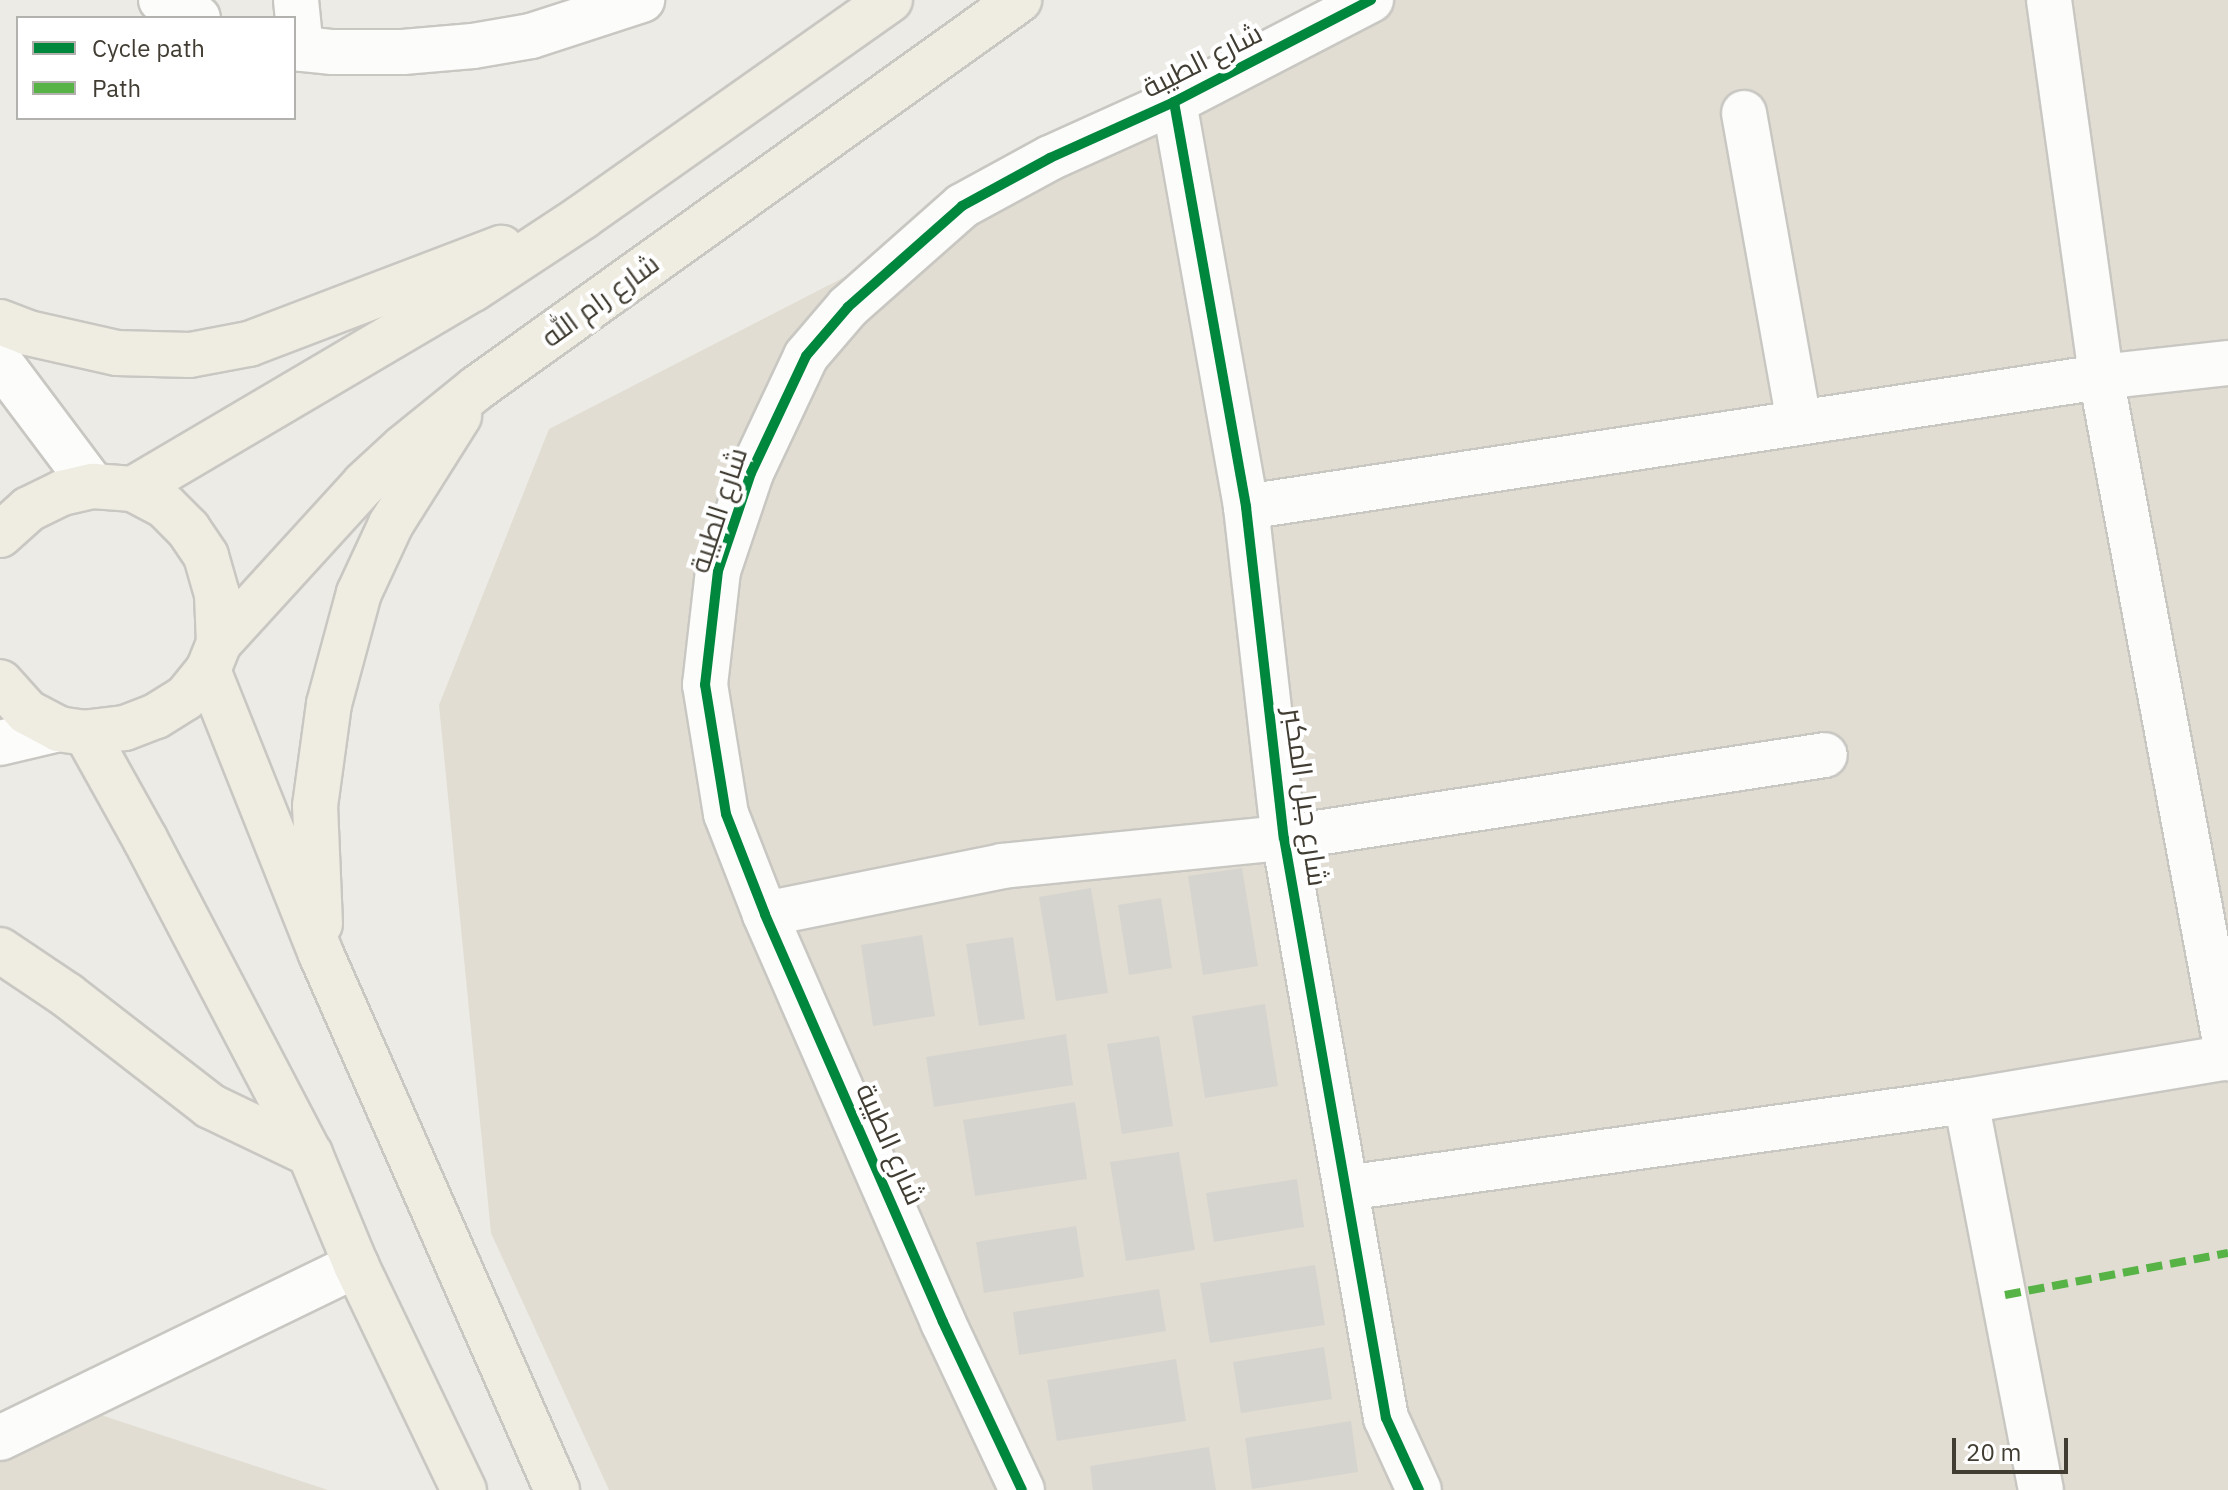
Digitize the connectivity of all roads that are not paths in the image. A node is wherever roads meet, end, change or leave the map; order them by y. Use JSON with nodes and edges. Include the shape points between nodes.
{"nodes":[{"id":1,"x":161,"y":0,"type":"edge"},
{"id":2,"x":296,"y":0,"type":"edge"},
{"id":3,"x":642,"y":0,"type":"edge"},
{"id":4,"x":890,"y":0,"type":"edge"},
{"id":5,"x":1019,"y":0,"type":"edge"},
{"id":6,"x":1371,"y":0,"type":"edge"},
{"id":7,"x":2049,"y":0,"type":"edge"},
{"id":8,"x":194,"y":16,"type":"edge"},
{"id":9,"x":297,"y":48,"type":"edge"},
{"id":10,"x":1174,"y":102,"type":"junction"},
{"id":11,"x":1744,"y":113,"type":"dead end"},
{"id":12,"x":582,"y":217,"type":"junction"},
{"id":13,"x":0,"y":322,"type":"edge"},
{"id":14,"x":0,"y":362,"type":"edge"},
{"id":15,"x":2228,"y":363,"type":"edge"},
{"id":16,"x":2101,"y":377,"type":"junction"},
{"id":17,"x":477,"y":388,"type":"junction"},
{"id":18,"x":1799,"y":421,"type":"junction"},
{"id":19,"x":113,"y":488,"type":"junction"},
{"id":20,"x":1246,"y":507,"type":"junction"},
{"id":21,"x":0,"y":535,"type":"edge"},
{"id":22,"x":213,"y":657,"type":"junction"},
{"id":23,"x":0,"y":682,"type":"edge"},
{"id":24,"x":72,"y":731,"type":"junction"},
{"id":25,"x":0,"y":743,"type":"edge"},
{"id":26,"x":1825,"y":755,"type":"dead end"},
{"id":27,"x":1284,"y":838,"type":"junction"},
{"id":28,"x":765,"y":914,"type":"junction"},
{"id":29,"x":0,"y":950,"type":"edge"},
{"id":30,"x":321,"y":954,"type":"junction"},
{"id":31,"x":2228,"y":1058,"type":"edge"},
{"id":32,"x":1966,"y":1101,"type":"junction"},
{"id":33,"x":310,"y":1154,"type":"junction"},
{"id":34,"x":1346,"y":1188,"type":"junction"},
{"id":35,"x":356,"y":1265,"type":"junction"},
{"id":36,"x":0,"y":1438,"type":"edge"},
{"id":37,"x":464,"y":1490,"type":"edge"},
{"id":38,"x":557,"y":1490,"type":"edge"},
{"id":39,"x":1022,"y":1490,"type":"edge"},
{"id":40,"x":1419,"y":1490,"type":"edge"},
{"id":41,"x":2041,"y":1490,"type":"edge"}],
"edges":[{"from":1,"to":8,"type":"street"},
{"from":2,"to":9,"type":"street"},
{"from":3,"to":9,"type":"street","via":[[531,36],[473,46],[403,52]]},
{"from":4,"to":12,"type":"main road"},
{"from":5,"to":17,"type":"main road","name":"شارع رام الله"},
{"from":6,"to":10,"type":"street","name":"شارع الطيبة"},
{"from":7,"to":16,"type":"street"},
{"from":10,"to":20,"type":"street","name":"شارع جبل المكبر"},
{"from":10,"to":28,"type":"street","name":"شارع الطيبة","via":[[1050,158],[962,206],[848,307],[806,356],[751,473],[718,571],[705,685],[726,814]]},
{"from":11,"to":18,"type":"street"},
{"from":12,"to":13,"type":"main road","via":[[249,344],[190,355],[117,353]]},
{"from":12,"to":19,"type":"main road","via":[[473,289]]},
{"from":14,"to":19,"type":"street"},
{"from":15,"to":16,"type":"street"},
{"from":16,"to":18,"type":"street"},
{"from":16,"to":31,"type":"street"},
{"from":17,"to":22,"type":"main road","name":"شارع رام الله","via":[[364,484]]},
{"from":17,"to":30,"type":"main road","via":[[391,524],[359,593],[329,704],[315,806]]},
{"from":18,"to":20,"type":"street"},
{"from":19,"to":21,"type":"main road","via":[[62,493],[29,509]]},
{"from":19,"to":22,"type":"main road","via":[[165,506],[206,556],[217,594]]},
{"from":20,"to":27,"type":"street","name":"شارع جبل المكبر"},
{"from":22,"to":24,"type":"main road","name":"شارع رام الله","via":[[185,698],[156,716],[124,728]]},
{"from":22,"to":30,"type":"main road"},
{"from":23,"to":24,"type":"main road","via":[[27,712]]},
{"from":24,"to":25,"type":"street"},
{"from":24,"to":33,"type":"main road","via":[[160,865]]},
{"from":26,"to":27,"type":"street"},
{"from":27,"to":28,"type":"street","via":[[1002,866]]},
{"from":27,"to":34,"type":"street","name":"شارع جبل المكبر"},
{"from":28,"to":39,"type":"street","name":"شارع الطيبة"},
{"from":29,"to":33,"type":"main road","via":[[210,1106]]},
{"from":30,"to":38,"type":"main road"},
{"from":31,"to":32,"type":"street"},
{"from":32,"to":34,"type":"street"},
{"from":32,"to":41,"type":"street"},
{"from":33,"to":35,"type":"main road"},
{"from":34,"to":40,"type":"street","name":"شارع جبل المكبر","via":[[1386,1418]]},
{"from":35,"to":36,"type":"street"},
{"from":35,"to":37,"type":"main road"}]}
